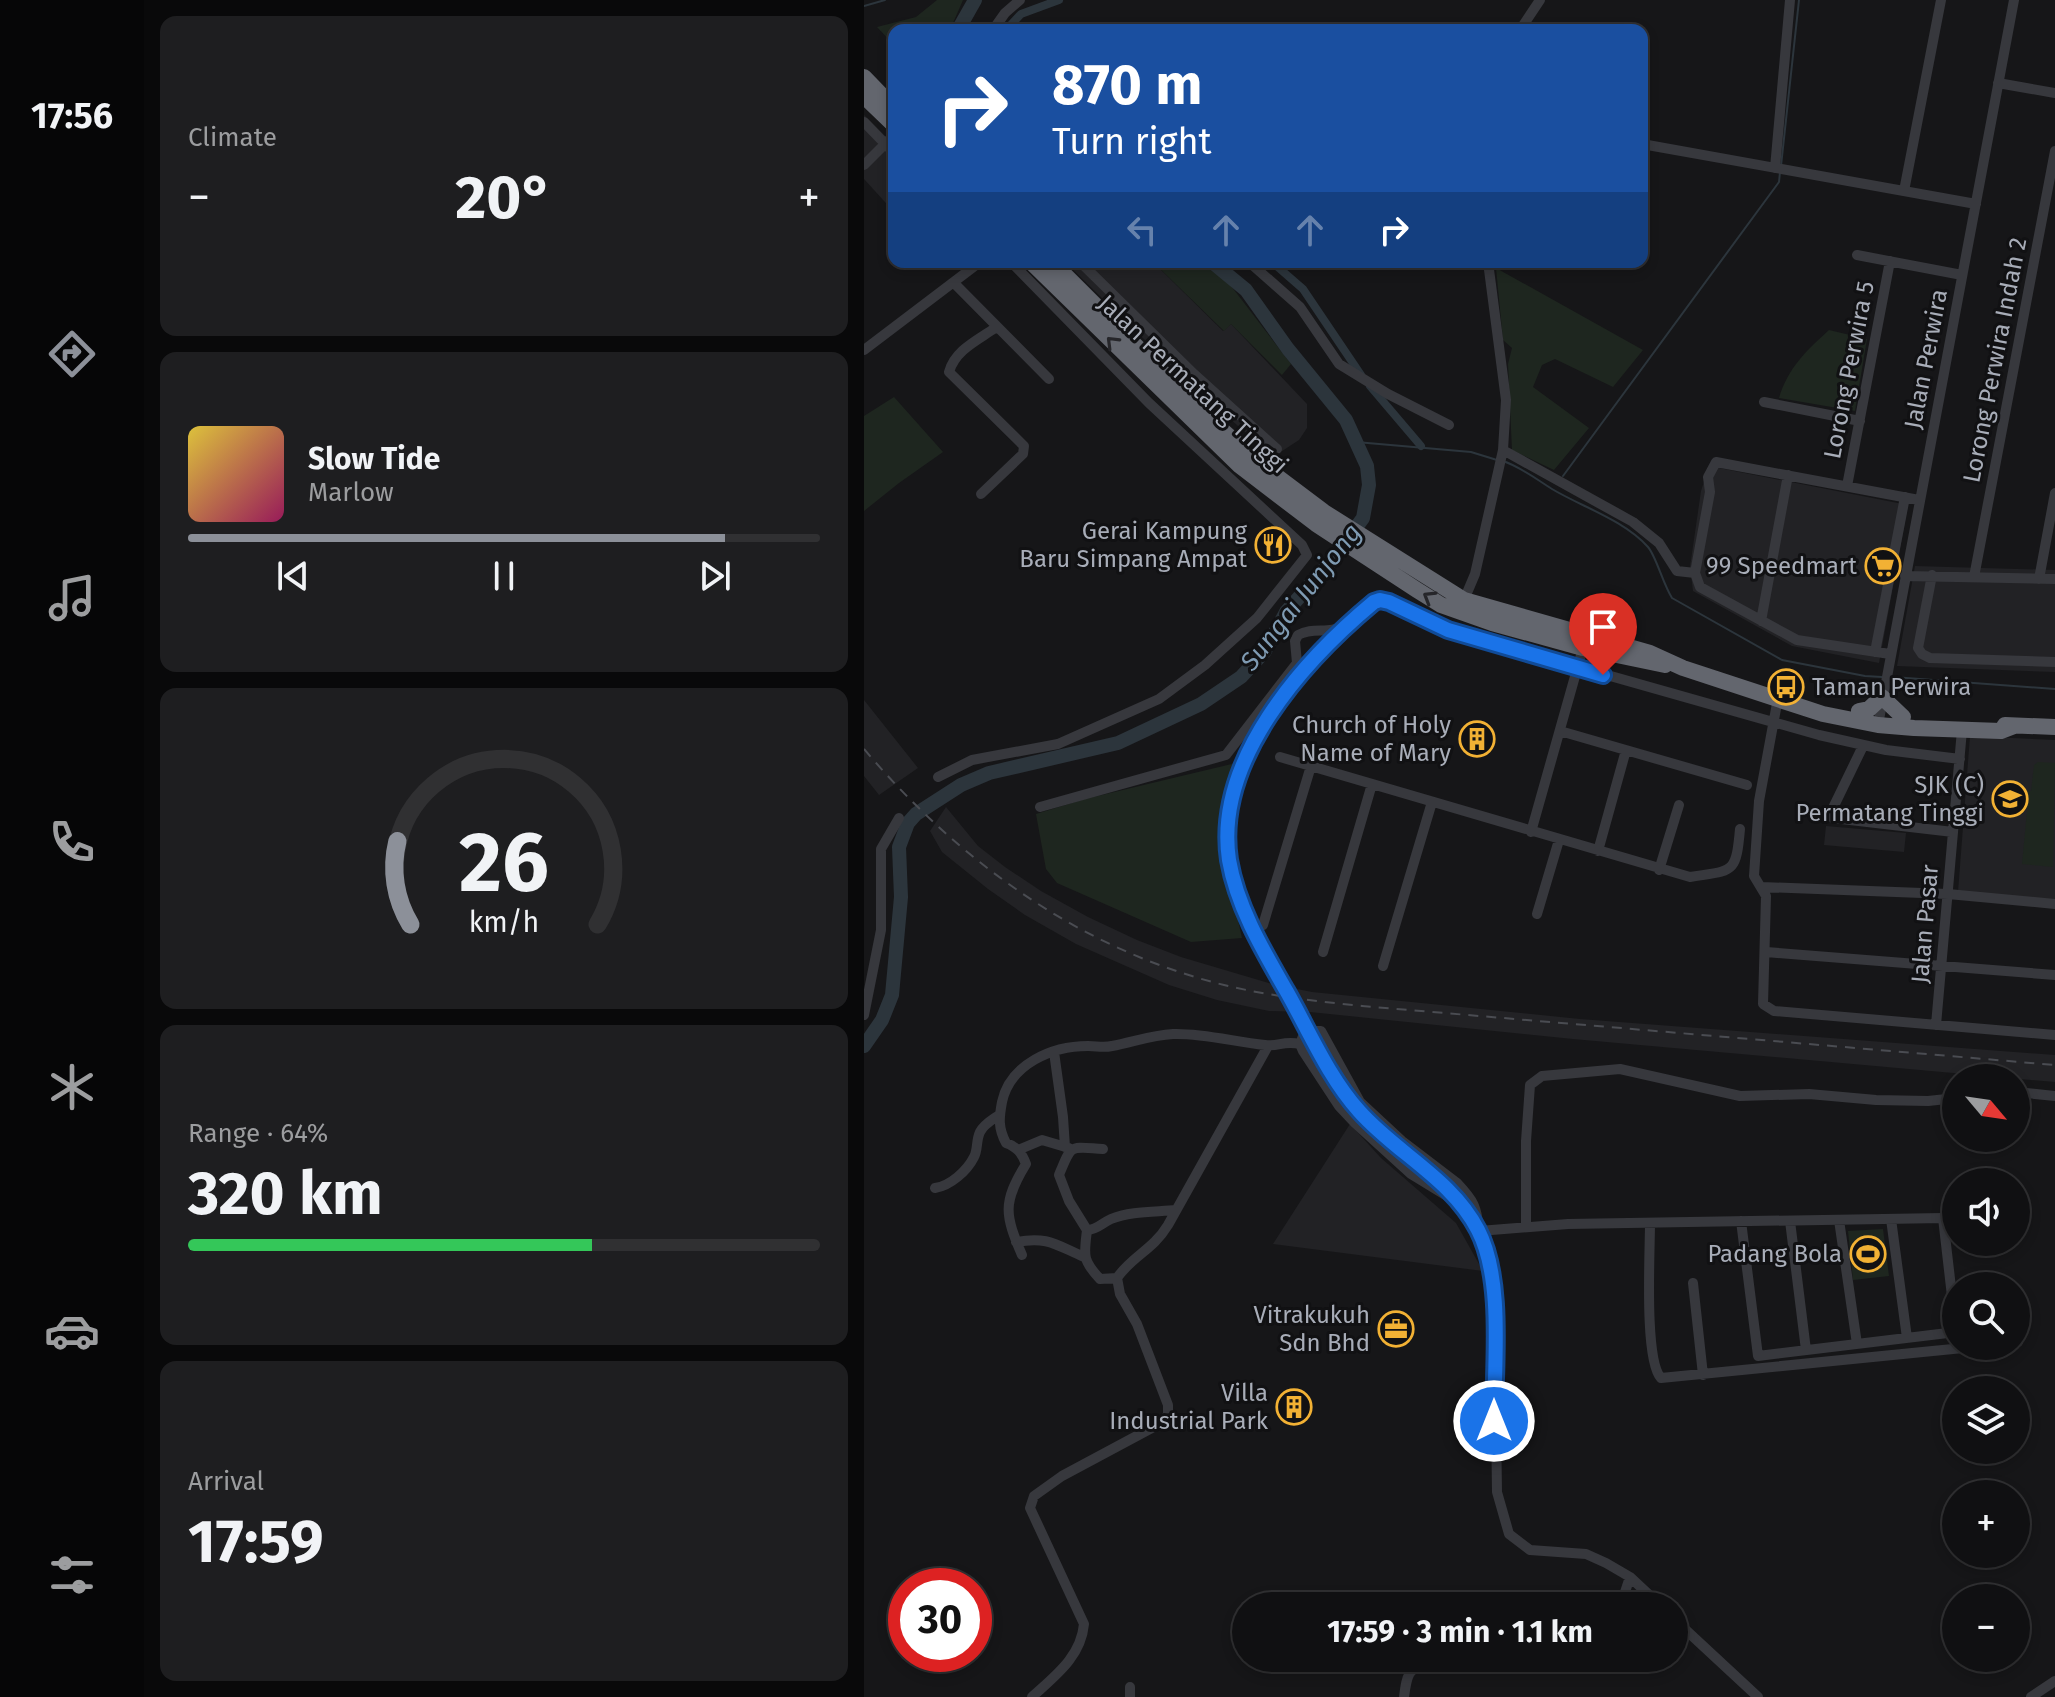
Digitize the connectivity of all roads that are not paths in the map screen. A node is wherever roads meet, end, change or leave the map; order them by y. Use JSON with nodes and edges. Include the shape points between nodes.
{"nodes":[{"id":1,"x":1020,"y":0,"type":"edge"},
{"id":2,"x":1540,"y":0,"type":"edge"},
{"id":3,"x":1790,"y":0,"type":"edge"},
{"id":4,"x":1941,"y":0,"type":"edge"},
{"id":5,"x":2014,"y":0,"type":"edge"},
{"id":6,"x":997,"y":24,"type":"edge"},
{"id":7,"x":1524,"y":24,"type":"edge"},
{"id":8,"x":864,"y":77,"type":"edge"},
{"id":9,"x":1998,"y":83,"type":"junction"},
{"id":10,"x":2055,"y":93,"type":"edge"},
{"id":11,"x":864,"y":96,"type":"edge"},
{"id":12,"x":888,"y":102,"type":"edge"},
{"id":13,"x":888,"y":119,"type":"edge"},
{"id":14,"x":864,"y":122,"type":"edge"},
{"id":15,"x":888,"y":141,"type":"edge"},
{"id":16,"x":885,"y":144,"type":"junction"},
{"id":17,"x":1648,"y":145,"type":"edge"},
{"id":18,"x":888,"y":147,"type":"edge"},
{"id":19,"x":2055,"y":151,"type":"edge"},
{"id":20,"x":864,"y":165,"type":"edge"},
{"id":21,"x":1776,"y":168,"type":"junction"},
{"id":22,"x":1904,"y":191,"type":"junction"},
{"id":23,"x":1976,"y":204,"type":"junction"},
{"id":24,"x":1857,"y":255,"type":"dead end"},
{"id":25,"x":1890,"y":261,"type":"junction"},
{"id":26,"x":973,"y":268,"type":"edge"},
{"id":27,"x":1017,"y":268,"type":"edge"},
{"id":28,"x":1037,"y":268,"type":"edge"},
{"id":29,"x":1058,"y":268,"type":"edge"},
{"id":30,"x":1086,"y":268,"type":"edge"},
{"id":31,"x":1256,"y":268,"type":"edge"},
{"id":32,"x":1489,"y":268,"type":"edge"},
{"id":33,"x":1962,"y":275,"type":"junction"},
{"id":34,"x":954,"y":283,"type":"junction"},
{"id":35,"x":995,"y":328,"type":"junction"},
{"id":36,"x":864,"y":350,"type":"edge"},
{"id":37,"x":1049,"y":379,"type":"dead end"},
{"id":38,"x":1764,"y":402,"type":"dead end"},
{"id":39,"x":1860,"y":421,"type":"junction"},
{"id":40,"x":1449,"y":425,"type":"dead end"},
{"id":41,"x":1277,"y":449,"type":"dead end"},
{"id":42,"x":1501,"y":458,"type":"junction"},
{"id":43,"x":1240,"y":466,"type":"junction"},
{"id":44,"x":1788,"y":475,"type":"junction"},
{"id":45,"x":1230,"y":480,"type":"junction"},
{"id":46,"x":1847,"y":486,"type":"junction"},
{"id":47,"x":1272,"y":493,"type":"junction"},
{"id":48,"x":2055,"y":493,"type":"edge"},
{"id":49,"x":981,"y":494,"type":"dead end"},
{"id":50,"x":1905,"y":497,"type":"junction"},
{"id":51,"x":1919,"y":500,"type":"junction"},
{"id":52,"x":1259,"y":507,"type":"junction"},
{"id":53,"x":1320,"y":518,"type":"junction"},
{"id":54,"x":1366,"y":548,"type":"junction"},
{"id":55,"x":1695,"y":573,"type":"junction"},
{"id":56,"x":1932,"y":575,"type":"junction"},
{"id":57,"x":1905,"y":576,"type":"junction"},
{"id":58,"x":1974,"y":577,"type":"junction"},
{"id":59,"x":2039,"y":579,"type":"junction"},
{"id":60,"x":2055,"y":579,"type":"edge"},
{"id":61,"x":1464,"y":600,"type":"junction"},
{"id":62,"x":1353,"y":619,"type":"junction"},
{"id":63,"x":1761,"y":621,"type":"junction"},
{"id":64,"x":1492,"y":623,"type":"junction"},
{"id":65,"x":1312,"y":631,"type":"junction"},
{"id":66,"x":1575,"y":631,"type":"junction"},
{"id":67,"x":1487,"y":641,"type":"junction"},
{"id":68,"x":1328,"y":645,"type":"junction"},
{"id":69,"x":1583,"y":648,"type":"junction"},
{"id":70,"x":1875,"y":652,"type":"junction"},
{"id":71,"x":1890,"y":654,"type":"junction"},
{"id":72,"x":2055,"y":662,"type":"edge"},
{"id":73,"x":1312,"y":663,"type":"junction"},
{"id":74,"x":1578,"y":668,"type":"junction"},
{"id":75,"x":1683,"y":668,"type":"junction"},
{"id":76,"x":1883,"y":692,"type":"junction"},
{"id":77,"x":1783,"y":699,"type":"junction"},
{"id":78,"x":1859,"y":711,"type":"junction"},
{"id":79,"x":1823,"y":714,"type":"junction"},
{"id":80,"x":1903,"y":717,"type":"junction"},
{"id":81,"x":1879,"y":720,"type":"junction"},
{"id":82,"x":1774,"y":723,"type":"junction"},
{"id":83,"x":2014,"y":726,"type":"junction"},
{"id":84,"x":2055,"y":727,"type":"edge"},
{"id":85,"x":1962,"y":730,"type":"junction"},
{"id":86,"x":1560,"y":731,"type":"junction"},
{"id":87,"x":1819,"y":735,"type":"junction"},
{"id":88,"x":1863,"y":746,"type":"junction"},
{"id":89,"x":1626,"y":750,"type":"junction"},
{"id":90,"x":1280,"y":757,"type":"dead end"},
{"id":91,"x":1960,"y":759,"type":"junction"},
{"id":92,"x":1311,"y":766,"type":"junction"},
{"id":93,"x":938,"y":777,"type":"dead end"},
{"id":94,"x":1372,"y":784,"type":"junction"},
{"id":95,"x":1747,"y":785,"type":"dead end"},
{"id":96,"x":1432,"y":802,"type":"junction"},
{"id":97,"x":1679,"y":805,"type":"dead end"},
{"id":98,"x":1040,"y":807,"type":"dead end"},
{"id":99,"x":899,"y":818,"type":"dead end"},
{"id":100,"x":1740,"y":829,"type":"dead end"},
{"id":101,"x":1531,"y":832,"type":"junction"},
{"id":102,"x":1953,"y":832,"type":"junction"},
{"id":103,"x":1559,"y":840,"type":"junction"},
{"id":104,"x":1598,"y":851,"type":"junction"},
{"id":105,"x":1659,"y":870,"type":"junction"},
{"id":106,"x":1762,"y":887,"type":"junction"},
{"id":107,"x":1948,"y":894,"type":"junction"},
{"id":108,"x":2055,"y":904,"type":"edge"},
{"id":109,"x":1537,"y":914,"type":"dead end"},
{"id":110,"x":1263,"y":925,"type":"dead end"},
{"id":111,"x":1323,"y":952,"type":"dead end"},
{"id":112,"x":1766,"y":952,"type":"junction"},
{"id":113,"x":1383,"y":966,"type":"dead end"},
{"id":114,"x":1941,"y":966,"type":"junction"},
{"id":115,"x":2055,"y":975,"type":"edge"},
{"id":116,"x":864,"y":1015,"type":"edge"},
{"id":117,"x":1936,"y":1025,"type":"junction"},
{"id":118,"x":2055,"y":1035,"type":"edge"},
{"id":119,"x":1300,"y":1044,"type":"junction"},
{"id":120,"x":1268,"y":1046,"type":"junction"},
{"id":121,"x":1054,"y":1052,"type":"junction"},
{"id":122,"x":2030,"y":1093,"type":"edge"},
{"id":123,"x":2055,"y":1096,"type":"edge"},
{"id":124,"x":1942,"y":1098,"type":"edge"},
{"id":125,"x":999,"y":1115,"type":"junction"},
{"id":126,"x":1068,"y":1148,"type":"junction"},
{"id":127,"x":1103,"y":1149,"type":"dead end"},
{"id":128,"x":1018,"y":1150,"type":"junction"},
{"id":129,"x":935,"y":1188,"type":"dead end"},
{"id":130,"x":1460,"y":1204,"type":"junction"},
{"id":131,"x":1176,"y":1210,"type":"junction"},
{"id":132,"x":1891,"y":1219,"type":"junction"},
{"id":133,"x":1839,"y":1220,"type":"junction"},
{"id":134,"x":1741,"y":1221,"type":"junction"},
{"id":135,"x":1790,"y":1221,"type":"junction"},
{"id":136,"x":1650,"y":1223,"type":"junction"},
{"id":137,"x":1526,"y":1226,"type":"junction"},
{"id":138,"x":1087,"y":1230,"type":"junction"},
{"id":139,"x":1479,"y":1231,"type":"junction"},
{"id":140,"x":1016,"y":1242,"type":"junction"},
{"id":141,"x":1022,"y":1255,"type":"dead end"},
{"id":142,"x":1084,"y":1257,"type":"junction"},
{"id":143,"x":1949,"y":1272,"type":"edge"},
{"id":144,"x":1117,"y":1278,"type":"junction"},
{"id":145,"x":1693,"y":1283,"type":"dead end"},
{"id":146,"x":1942,"y":1334,"type":"edge"},
{"id":147,"x":1907,"y":1338,"type":"junction"},
{"id":148,"x":1857,"y":1344,"type":"junction"},
{"id":149,"x":1806,"y":1350,"type":"junction"},
{"id":150,"x":1942,"y":1350,"type":"edge"},
{"id":151,"x":1703,"y":1375,"type":"junction"},
{"id":152,"x":1630,"y":1577,"type":"junction"},
{"id":153,"x":1625,"y":1592,"type":"edge"},
{"id":154,"x":1646,"y":1592,"type":"edge"},
{"id":155,"x":1688,"y":1632,"type":"edge"},
{"id":156,"x":1410,"y":1672,"type":"edge"},
{"id":157,"x":2055,"y":1681,"type":"edge"},
{"id":158,"x":1032,"y":1697,"type":"edge"},
{"id":159,"x":1404,"y":1697,"type":"edge"},
{"id":160,"x":1758,"y":1697,"type":"edge"},
{"id":161,"x":2031,"y":1697,"type":"edge"}],
"edges":[{"from":1,"to":6,"type":"street"},
{"from":2,"to":7,"type":"street"},
{"from":3,"to":21,"type":"street"},
{"from":4,"to":22,"type":"street"},
{"from":5,"to":9,"type":"street","name":"Jalan Perwira"},
{"from":8,"to":12,"type":"highway"},
{"from":9,"to":10,"type":"street"},
{"from":9,"to":23,"type":"street","name":"Jalan Perwira"},
{"from":11,"to":13,"type":"highway"},
{"from":14,"to":16,"type":"street"},
{"from":15,"to":16,"type":"street"},
{"from":16,"to":18,"type":"street"},
{"from":16,"to":20,"type":"street"},
{"from":17,"to":21,"type":"street"},
{"from":19,"to":58,"type":"street","name":"Lorong Perwira Indah 2"},
{"from":21,"to":22,"type":"street"},
{"from":22,"to":23,"type":"street"},
{"from":23,"to":33,"type":"street","name":"Jalan Perwira"},
{"from":24,"to":25,"type":"street"},
{"from":25,"to":33,"type":"street"},
{"from":25,"to":39,"type":"street","name":"Lorong Perwira 5"},
{"from":26,"to":34,"type":"street"},
{"from":27,"to":45,"type":"street"},
{"from":43,"to":28,"type":"highway","name":"Jalan Permatang Tinggi","one_way":true},
{"from":29,"to":53,"type":"highway","name":"Jalan Permatang Tinggi","via":[[1205,415]]},
{"from":30,"to":41,"type":"street"},
{"from":31,"to":40,"type":"street","via":[[1300,307],[1339,364]]},
{"from":32,"to":42,"type":"street","via":[[1506,400]]},
{"from":33,"to":51,"type":"street","name":"Jalan Perwira"},
{"from":34,"to":35,"type":"street"},
{"from":34,"to":36,"type":"street"},
{"from":35,"to":37,"type":"street"},
{"from":35,"to":49,"type":"street","via":[[962,351],[949,372],[1024,446],[1023,454]]},
{"from":38,"to":39,"type":"street"},
{"from":39,"to":46,"type":"street","name":"Lorong Perwira 5"},
{"from":42,"to":55,"type":"street","via":[[1633,522],[1659,543],[1677,571]]},
{"from":42,"to":61,"type":"street","via":[[1475,574]]},
{"from":43,"to":45,"type":"street"},
{"from":43,"to":47,"type":"highway","name":"Jalan Permatang Tinggi"},
{"from":44,"to":46,"type":"street"},
{"from":44,"to":55,"type":"street","via":[[1716,462],[1708,477]]},
{"from":44,"to":63,"type":"street"},
{"from":45,"to":52,"type":"street"},
{"from":46,"to":50,"type":"street"},
{"from":47,"to":52,"type":"street"},
{"from":47,"to":53,"type":"highway","name":"Jalan Permatang Tinggi"},
{"from":48,"to":59,"type":"street"},
{"from":50,"to":51,"type":"street"},
{"from":50,"to":70,"type":"street"},
{"from":51,"to":57,"type":"street","name":"Jalan Perwira"},
{"from":52,"to":93,"type":"street","via":[[1307,555],[1257,618],[1205,665],[1159,699],[1058,744],[972,760]]},
{"from":53,"to":54,"type":"highway","name":"Jalan Permatang Tinggi"},
{"from":54,"to":61,"type":"highway","name":"Jalan Permatang Tinggi"},
{"from":64,"to":54,"type":"highway","name":"Jalan Permatang Tinggi","one_way":true,"via":[[1441,605]]},
{"from":55,"to":63,"type":"street","via":[[1706,592]]},
{"from":56,"to":57,"type":"street"},
{"from":56,"to":58,"type":"street"},
{"from":56,"to":72,"type":"street","via":[[1918,648],[1922,654]]},
{"from":57,"to":71,"type":"street","name":"Jalan Perwira"},
{"from":58,"to":59,"type":"street"},
{"from":59,"to":60,"type":"street"},
{"from":61,"to":66,"type":"highway","name":"Jalan Permatang Tinggi"},
{"from":62,"to":65,"type":"street","via":[[1339,628]]},
{"from":62,"to":67,"type":"street","via":[[1380,600]]},
{"from":62,"to":68,"type":"street"},
{"from":63,"to":70,"type":"street","via":[[1797,640]]},
{"from":64,"to":67,"type":"street"},
{"from":64,"to":69,"type":"highway","name":"Jalan Permatang Tinggi"},
{"from":65,"to":68,"type":"street"},
{"from":65,"to":73,"type":"street","via":[[1317,651]]},
{"from":65,"to":98,"type":"street","via":[[1298,635],[1297,663],[1226,755]]},
{"from":66,"to":69,"type":"highway"},
{"from":66,"to":75,"type":"highway","name":"Jalan Permatang Tinggi"},
{"from":67,"to":74,"type":"street"},
{"from":68,"to":73,"type":"street"},
{"from":69,"to":74,"type":"street"},
{"from":69,"to":75,"type":"highway","name":"Jalan Permatang Tinggi"},
{"from":70,"to":71,"type":"street"},
{"from":71,"to":76,"type":"street","name":"Jalan Perwira"},
{"from":73,"to":130,"type":"street","bridge":true,"via":[[1268,716],[1239,770],[1229,808],[1229,859],[1257,937],[1363,1116]]},
{"from":74,"to":82,"type":"street"},
{"from":74,"to":86,"type":"street"},
{"from":75,"to":77,"type":"highway","name":"Jalan Permatang Tinggi"},
{"from":76,"to":78,"type":"highway","via":[[1869,709]]},
{"from":76,"to":80,"type":"highway"},
{"from":76,"to":81,"type":"street","name":"Jalan Perwira"},
{"from":77,"to":78,"type":"highway","name":"Jalan Permatang Tinggi"},
{"from":77,"to":79,"type":"highway","name":"Jalan Permatang Tinggi"},
{"from":77,"to":82,"type":"street"},
{"from":78,"to":81,"type":"highway","name":"Jalan Permatang Tinggi"},
{"from":79,"to":81,"type":"highway","name":"Jalan Permatang Tinggi"},
{"from":79,"to":87,"type":"street"},
{"from":80,"to":81,"type":"highway","name":"Jalan Permatang Tinggi"},
{"from":80,"to":83,"type":"highway","name":"Jalan Permatang Tinggi"},
{"from":81,"to":85,"type":"highway","name":"Jalan Permatang Tinggi"},
{"from":82,"to":87,"type":"street"},
{"from":82,"to":106,"type":"street","via":[[1759,801],[1754,876]]},
{"from":83,"to":84,"type":"highway","name":"Jalan Permatang Tinggi"},
{"from":83,"to":85,"type":"highway","name":"Jalan Permatang Tinggi"},
{"from":85,"to":91,"type":"street","name":"Jalan Pasar"},
{"from":86,"to":89,"type":"street"},
{"from":86,"to":101,"type":"street"},
{"from":87,"to":88,"type":"street"},
{"from":88,"to":91,"type":"street"},
{"from":88,"to":102,"type":"street","via":[[1833,818]]},
{"from":89,"to":95,"type":"street"},
{"from":89,"to":104,"type":"street"},
{"from":90,"to":92,"type":"street"},
{"from":91,"to":102,"type":"street","name":"Jalan Pasar"},
{"from":92,"to":94,"type":"street"},
{"from":92,"to":110,"type":"street"},
{"from":94,"to":96,"type":"street"},
{"from":94,"to":111,"type":"street"},
{"from":96,"to":101,"type":"street"},
{"from":96,"to":113,"type":"street"},
{"from":97,"to":105,"type":"street"},
{"from":99,"to":116,"type":"street","via":[[881,849],[881,930]]},
{"from":100,"to":105,"type":"street","via":[[1737,860],[1728,871],[1690,877]]},
{"from":101,"to":103,"type":"street"},
{"from":102,"to":107,"type":"street","name":"Jalan Pasar"},
{"from":103,"to":104,"type":"street"},
{"from":103,"to":109,"type":"street"},
{"from":104,"to":105,"type":"street"},
{"from":106,"to":107,"type":"street"},
{"from":106,"to":112,"type":"street"},
{"from":107,"to":108,"type":"street"},
{"from":107,"to":114,"type":"street","name":"Jalan Pasar"},
{"from":112,"to":114,"type":"street"},
{"from":112,"to":117,"type":"street","via":[[1763,1004],[1774,1011]]},
{"from":114,"to":115,"type":"street"},
{"from":114,"to":117,"type":"street","name":"Jalan Pasar"},
{"from":117,"to":118,"type":"street"},
{"from":119,"to":120,"type":"street"},
{"from":119,"to":130,"type":"street","via":[[1355,1123],[1411,1174]]},
{"from":119,"to":139,"type":"street","via":[[1305,1031],[1321,1031],[1360,1102],[1468,1194],[1478,1209]]},
{"from":120,"to":121,"type":"street","via":[[1174,1034]]},
{"from":120,"to":131,"type":"street"},
{"from":121,"to":125,"type":"street","via":[[1019,1069]]},
{"from":121,"to":126,"type":"street"},
{"from":122,"to":123,"type":"street"},
{"from":124,"to":137,"type":"street","via":[[1740,1096],[1620,1069],[1542,1076],[1530,1085]]},
{"from":125,"to":128,"type":"street","via":[[1001,1134]]},
{"from":125,"to":129,"type":"street","via":[[979,1134],[975,1156],[946,1187]]},
{"from":126,"to":127,"type":"street"},
{"from":126,"to":128,"type":"street","via":[[1042,1140]]},
{"from":126,"to":138,"type":"street","via":[[1059,1175]]},
{"from":128,"to":140,"type":"street","via":[[1026,1164],[1012,1186],[1007,1213]]},
{"from":130,"to":139,"type":"street"},
{"from":131,"to":138,"type":"street","via":[[1132,1214]]},
{"from":131,"to":144,"type":"street","via":[[1158,1242]]},
{"from":132,"to":133,"type":"street"},
{"from":132,"to":143,"type":"street","via":[[1943,1218]]},
{"from":132,"to":147,"type":"street"},
{"from":133,"to":135,"type":"street"},
{"from":133,"to":148,"type":"street"},
{"from":134,"to":135,"type":"street"},
{"from":134,"to":136,"type":"street"},
{"from":134,"to":149,"type":"street","via":[[1758,1356]]},
{"from":135,"to":149,"type":"street"},
{"from":136,"to":137,"type":"street"},
{"from":136,"to":151,"type":"street","via":[[1650,1326],[1656,1373],[1661,1378]]},
{"from":137,"to":139,"type":"street"},
{"from":138,"to":142,"type":"street"},
{"from":139,"to":152,"type":"street","via":[[1494,1282],[1497,1492],[1509,1534],[1530,1550],[1586,1554]]},
{"from":140,"to":141,"type":"street"},
{"from":140,"to":142,"type":"street","via":[[1036,1238]]},
{"from":142,"to":144,"type":"street","via":[[1100,1279]]},
{"from":144,"to":158,"type":"street","via":[[1168,1414],[1144,1434],[1107,1450],[1034,1496],[1030,1508],[1084,1624],[1076,1654]]},
{"from":145,"to":151,"type":"street"},
{"from":146,"to":147,"type":"street"},
{"from":147,"to":148,"type":"street"},
{"from":148,"to":149,"type":"street"},
{"from":150,"to":151,"type":"street"},
{"from":152,"to":153,"type":"street"},
{"from":152,"to":154,"type":"street"},
{"from":155,"to":160,"type":"street"},
{"from":156,"to":159,"type":"street"},
{"from":157,"to":161,"type":"street"}]}
